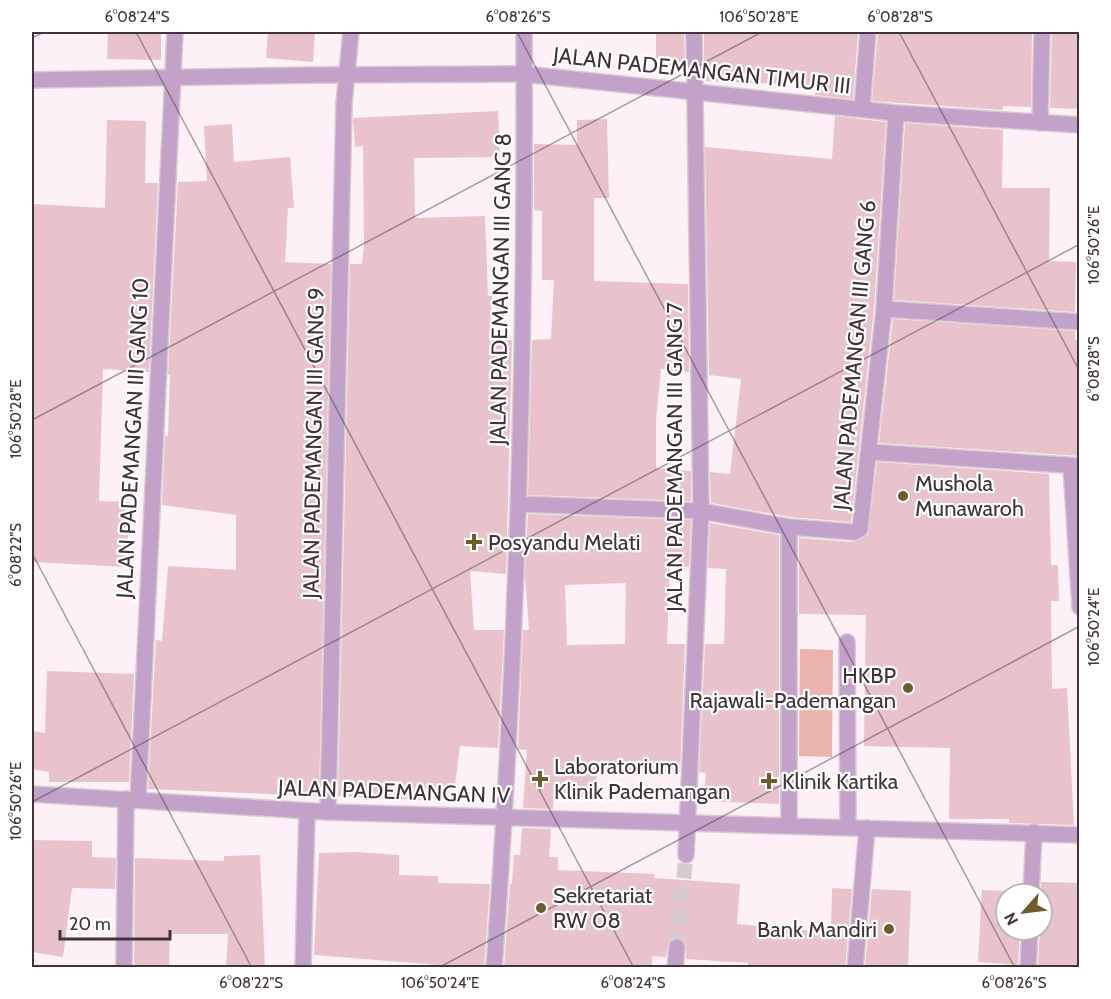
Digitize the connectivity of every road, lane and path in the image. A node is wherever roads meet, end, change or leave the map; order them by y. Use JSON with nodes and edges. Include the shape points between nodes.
{"nodes":[{"id":1,"x":175,"y":32,"type":"edge"},
{"id":2,"x":351,"y":32,"type":"edge"},
{"id":3,"x":524,"y":32,"type":"edge"},
{"id":4,"x":694,"y":32,"type":"edge"},
{"id":5,"x":868,"y":32,"type":"edge"},
{"id":6,"x":1042,"y":32,"type":"edge"},
{"id":7,"x":348,"y":74,"type":"junction"},
{"id":8,"x":524,"y":74,"type":"junction"},
{"id":9,"x":171,"y":77,"type":"junction"},
{"id":10,"x":32,"y":80,"type":"edge"},
{"id":11,"x":695,"y":92,"type":"junction"},
{"id":12,"x":862,"y":109,"type":"junction"},
{"id":13,"x":896,"y":113,"type":"junction"},
{"id":14,"x":1040,"y":123,"type":"junction"},
{"id":15,"x":1080,"y":124,"type":"edge"},
{"id":16,"x":884,"y":309,"type":"junction"},
{"id":17,"x":1080,"y":322,"type":"edge"},
{"id":18,"x":869,"y":452,"type":"junction"},
{"id":19,"x":1075,"y":466,"type":"edge"},
{"id":20,"x":519,"y":504,"type":"junction"},
{"id":21,"x":701,"y":512,"type":"junction"},
{"id":22,"x":789,"y":527,"type":"junction"},
{"id":23,"x":1080,"y":607,"type":"edge"},
{"id":24,"x":847,"y":642,"type":"dead end"},
{"id":25,"x":32,"y":794,"type":"edge"},
{"id":26,"x":132,"y":800,"type":"junction"},
{"id":27,"x":308,"y":811,"type":"junction"},
{"id":28,"x":328,"y":812,"type":"junction"},
{"id":29,"x":505,"y":817,"type":"junction"},
{"id":30,"x":688,"y":822,"type":"junction"},
{"id":31,"x":789,"y":825,"type":"junction"},
{"id":32,"x":848,"y":828,"type":"junction"},
{"id":33,"x":867,"y":828,"type":"junction"},
{"id":34,"x":1034,"y":832,"type":"junction"},
{"id":35,"x":1080,"y":835,"type":"edge"},
{"id":36,"x":686,"y":855,"type":"tunnel mouth"},
{"id":37,"x":1032,"y":882,"type":"edge"},
{"id":38,"x":1029,"y":942,"type":"edge"},
{"id":39,"x":677,"y":946,"type":"tunnel mouth"},
{"id":40,"x":124,"y":968,"type":"edge"},
{"id":41,"x":303,"y":968,"type":"edge"},
{"id":42,"x":494,"y":968,"type":"edge"},
{"id":43,"x":675,"y":968,"type":"edge"},
{"id":44,"x":855,"y":968,"type":"edge"},
{"id":45,"x":1028,"y":968,"type":"edge"}],
"edges":[{"from":1,"to":9,"type":"street","name":"JALAN PADEMANGAN III GANG 10"},
{"from":2,"to":7,"type":"street","name":"JALAN PADEMANGAN III GANG 9"},
{"from":3,"to":8,"type":"street","name":"JALAN PADEMANGAN III GANG 8"},
{"from":4,"to":11,"type":"street","name":"JALAN PADEMANGAN III GANG 7"},
{"from":5,"to":12,"type":"street"},
{"from":6,"to":14,"type":"street"},
{"from":7,"to":8,"type":"street","name":"JALAN PADEMANGAN TIMUR III"},
{"from":7,"to":9,"type":"street","name":"JALAN PADEMANGAN TIMUR III"},
{"from":7,"to":28,"type":"street","name":"JALAN PADEMANGAN III GANG 9","via":[[344,104]]},
{"from":8,"to":11,"type":"street","name":"JALAN PADEMANGAN TIMUR III"},
{"from":8,"to":20,"type":"street","name":"JALAN PADEMANGAN III GANG 8"},
{"from":9,"to":10,"type":"street","name":"JALAN PADEMANGAN TIMUR III"},
{"from":9,"to":26,"type":"street","name":"JALAN PADEMANGAN III GANG 10"},
{"from":11,"to":12,"type":"street","name":"JALAN PADEMANGAN TIMUR III"},
{"from":11,"to":21,"type":"street","name":"JALAN PADEMANGAN III GANG 7"},
{"from":12,"to":13,"type":"street","name":"JALAN PADEMANGAN TIMUR III"},
{"from":13,"to":14,"type":"street","name":"JALAN PADEMANGAN TIMUR III"},
{"from":13,"to":16,"type":"street","name":"JALAN PADEMANGAN III GANG 6"},
{"from":14,"to":15,"type":"street","name":"JALAN PADEMANGAN TIMUR III"},
{"from":16,"to":17,"type":"street"},
{"from":16,"to":18,"type":"street","name":"JALAN PADEMANGAN III GANG 6"},
{"from":18,"to":19,"type":"street"},
{"from":18,"to":22,"type":"street","name":"JALAN PADEMANGAN III GANG 6","via":[[860,529],[854,532]]},
{"from":19,"to":23,"type":"street"},
{"from":20,"to":21,"type":"street"},
{"from":20,"to":29,"type":"street","name":"JALAN PADEMANGAN III GANG 8"},
{"from":21,"to":22,"type":"street","name":"JALAN PADEMANGAN III GANG 6"},
{"from":21,"to":30,"type":"street","name":"JALAN PADEMANGAN III GANG 7"},
{"from":22,"to":31,"type":"street"},
{"from":24,"to":32,"type":"street"},
{"from":25,"to":26,"type":"street","name":"JALAN PADEMANGAN IV"},
{"from":26,"to":27,"type":"street","name":"JALAN PADEMANGAN IV"},
{"from":26,"to":40,"type":"street","name":"JALAN PADEMANGAN III GANG 10"},
{"from":27,"to":28,"type":"street","name":"JALAN PADEMANGAN IV"},
{"from":27,"to":41,"type":"street"},
{"from":28,"to":29,"type":"street","name":"JALAN PADEMANGAN IV"},
{"from":29,"to":30,"type":"street","name":"JALAN PADEMANGAN IV"},
{"from":29,"to":42,"type":"street","name":"JALAN PADEMANGAN III GANG 8"},
{"from":30,"to":31,"type":"street","name":"JALAN PADEMANGAN IV"},
{"from":30,"to":36,"type":"street","name":"JALAN PADEMANGAN III GANG 7"},
{"from":31,"to":32,"type":"street","name":"JALAN PADEMANGAN IV"},
{"from":32,"to":33,"type":"street","name":"JALAN PADEMANGAN IV"},
{"from":33,"to":34,"type":"street","name":"JALAN PADEMANGAN IV"},
{"from":33,"to":44,"type":"street"},
{"from":34,"to":35,"type":"street","name":"JALAN PADEMANGAN IV"},
{"from":34,"to":37,"type":"street"},
{"from":38,"to":45,"type":"street"},
{"from":39,"to":43,"type":"street"}]}
